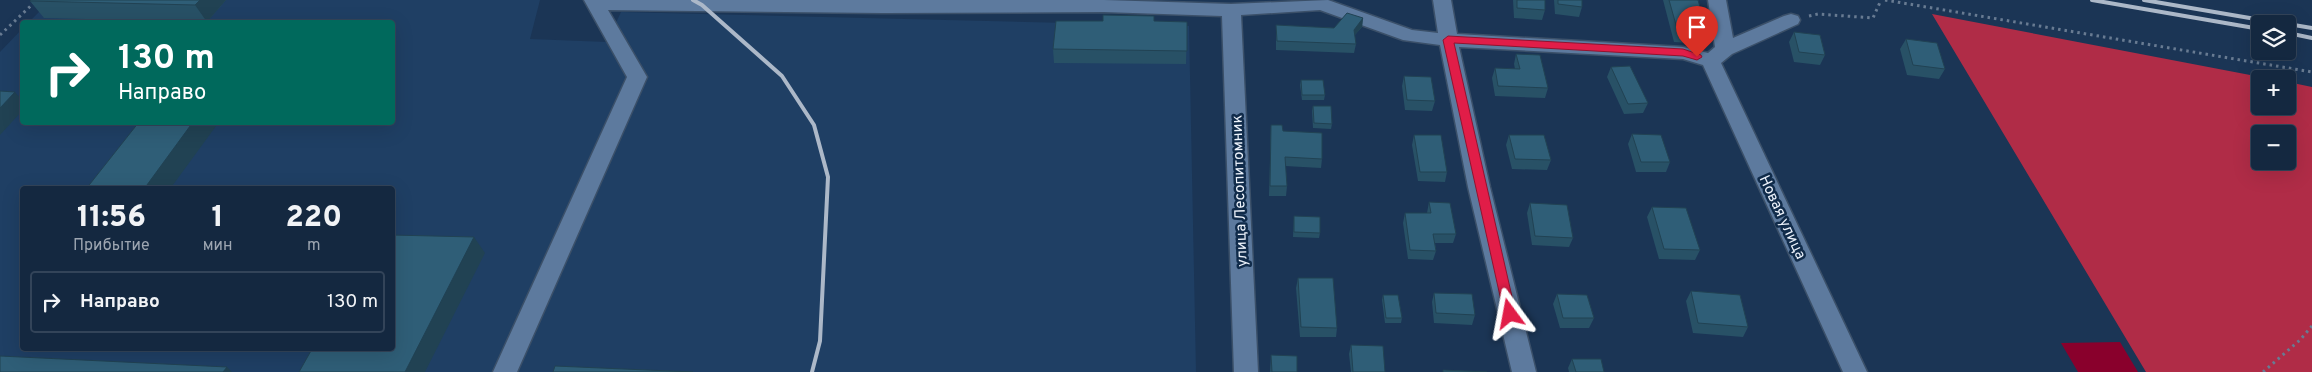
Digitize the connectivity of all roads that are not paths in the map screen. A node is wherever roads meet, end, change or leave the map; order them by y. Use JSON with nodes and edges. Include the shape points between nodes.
{"nodes":[{"id":1,"x":1442,"y":0,"type":"edge"},
{"id":2,"x":1718,"y":0,"type":"edge"},
{"id":3,"x":594,"y":2,"type":"edge"},
{"id":4,"x":1231,"y":10,"type":"junction"},
{"id":5,"x":1791,"y":20,"type":"road end"},
{"id":6,"x":1448,"y":40,"type":"junction"},
{"id":7,"x":1718,"y":55,"type":"junction"},
{"id":8,"x":505,"y":372,"type":"edge"},
{"id":9,"x":1246,"y":372,"type":"edge"},
{"id":10,"x":1524,"y":372,"type":"edge"},
{"id":11,"x":1855,"y":372,"type":"edge"}],
"edges":[{"from":1,"to":6,"type":"street"},
{"from":2,"to":7,"type":"street","name":"Новая улица"},
{"from":3,"to":4,"type":"street"},
{"from":3,"to":8,"type":"street","via":[[636,77]]},
{"from":4,"to":6,"type":"street","via":[[1321,4],[1410,36]]},
{"from":4,"to":9,"type":"street","name":"улица Лесопитомник"},
{"from":5,"to":7,"type":"street"},
{"from":6,"to":7,"type":"street"},
{"from":6,"to":10,"type":"street"},
{"from":7,"to":11,"type":"street","name":"Новая улица"}]}
